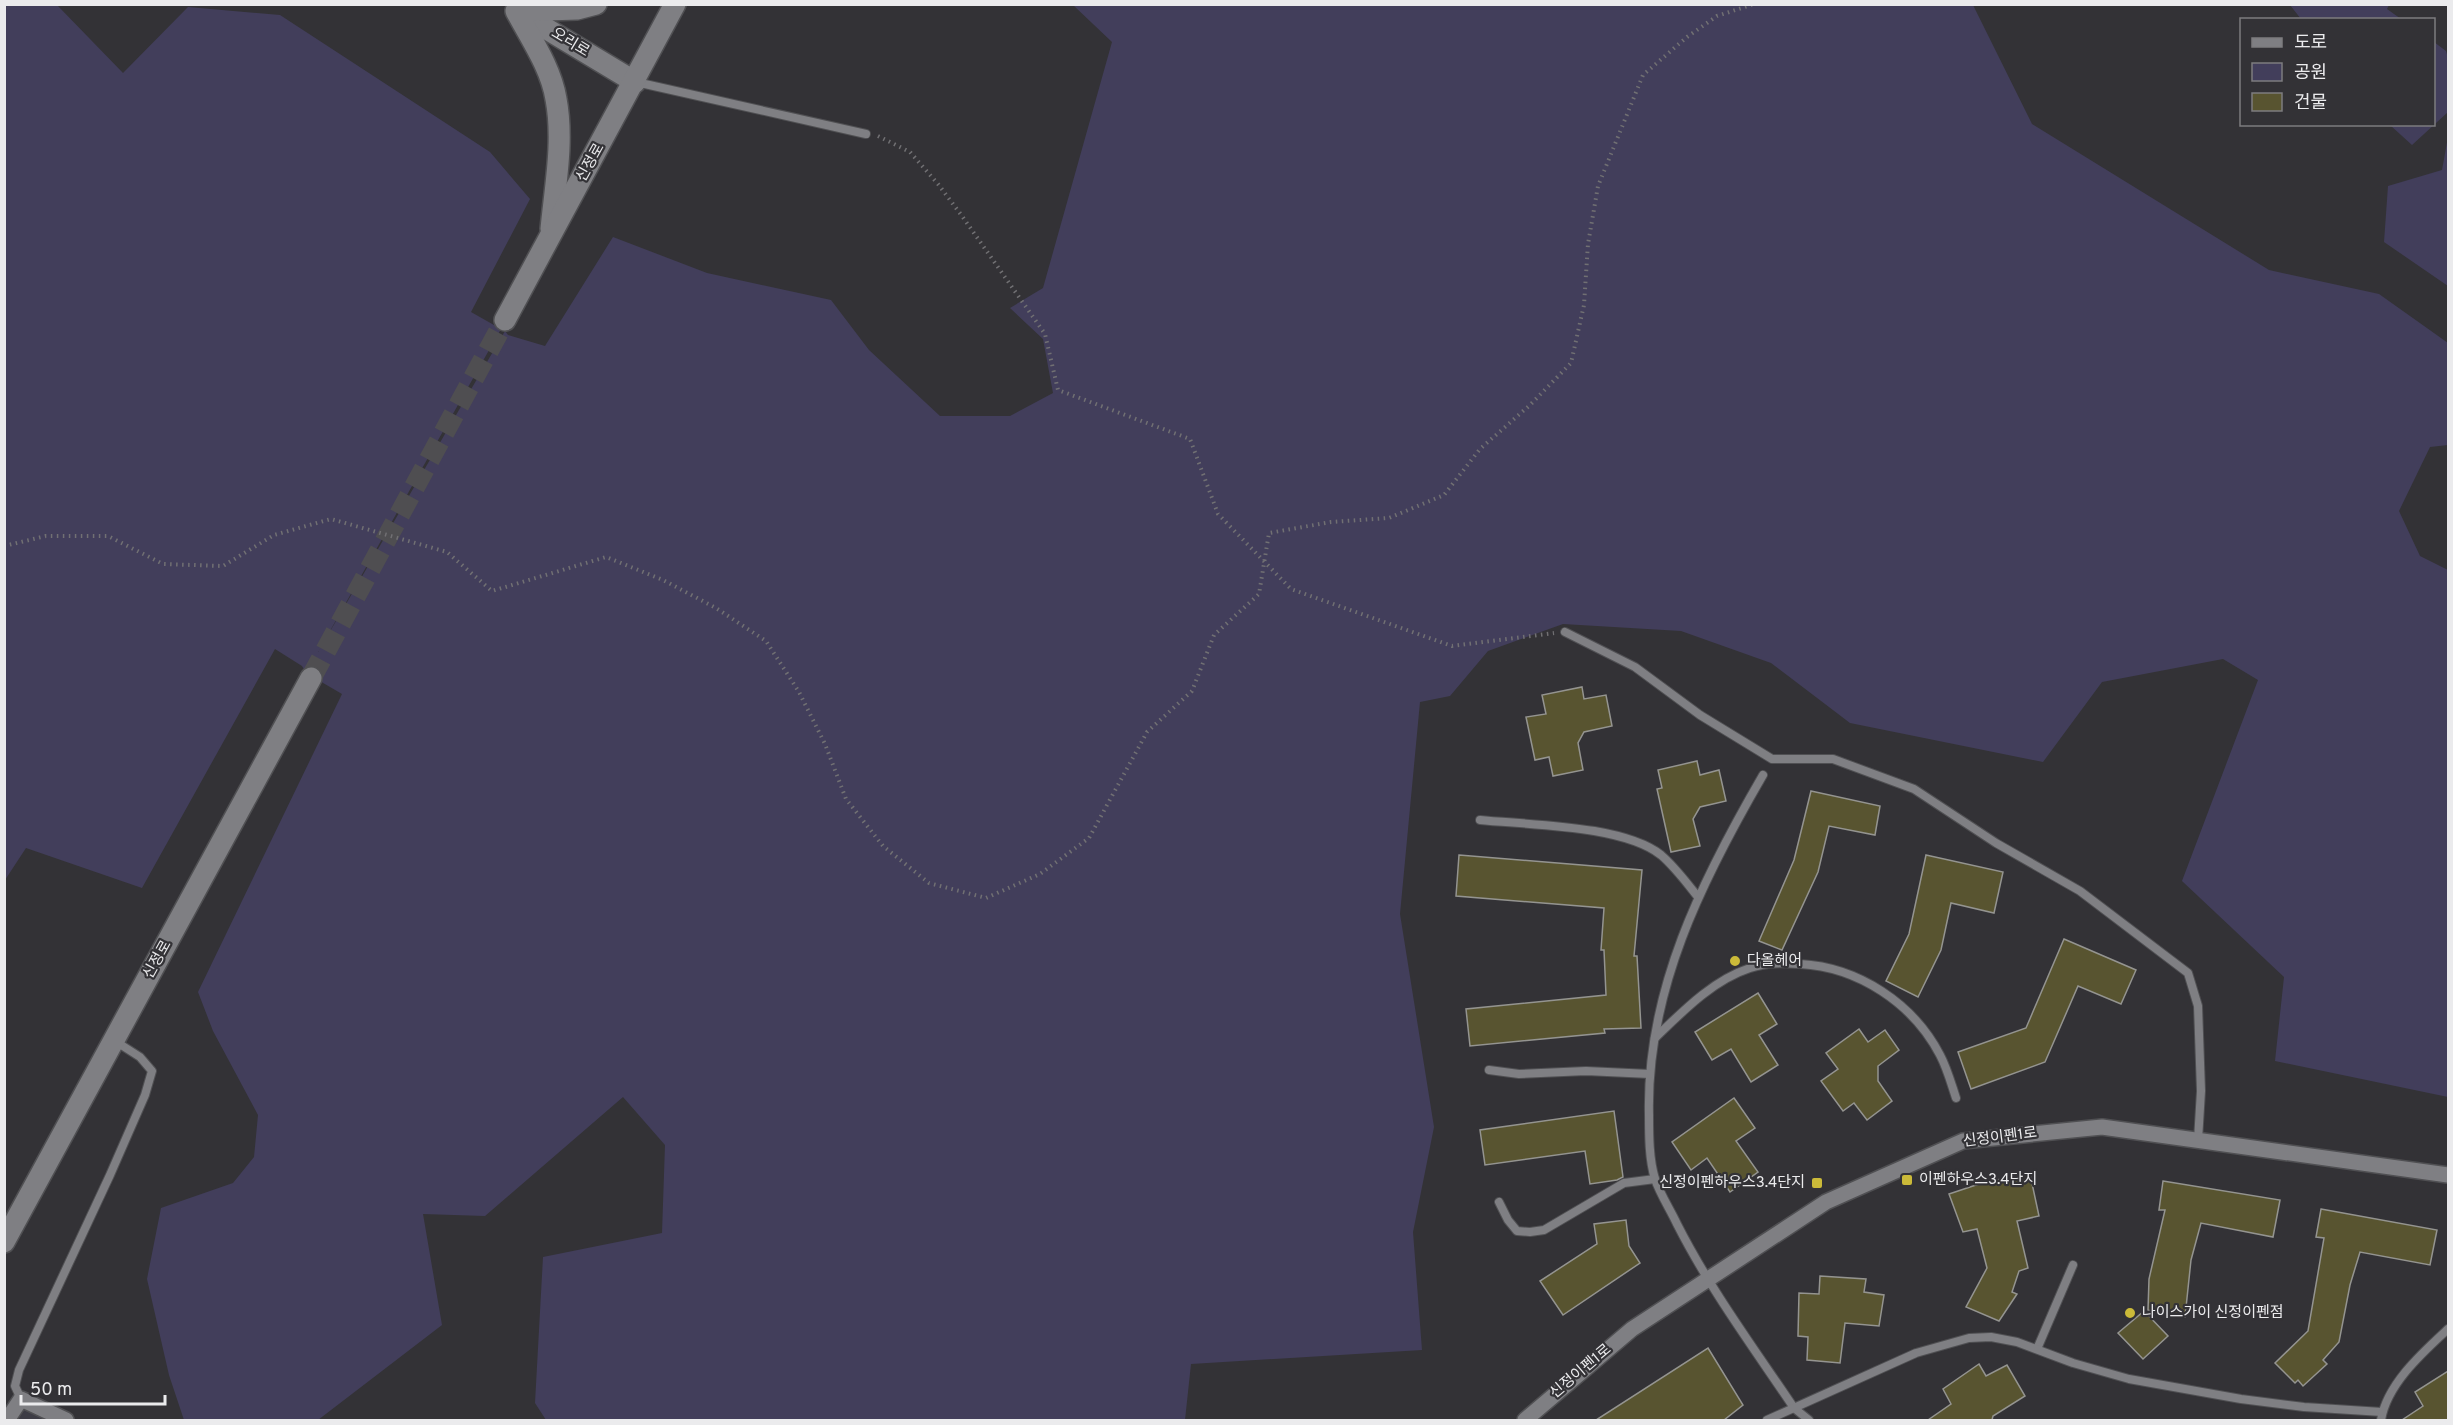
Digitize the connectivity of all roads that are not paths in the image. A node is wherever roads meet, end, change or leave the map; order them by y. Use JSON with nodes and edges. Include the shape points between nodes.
{"nodes":[{"id":1,"x":596,"y":4,"type":"edge"},
{"id":2,"x":675,"y":4,"type":"edge"},
{"id":3,"x":510,"y":8,"type":"edge"},
{"id":4,"x":635,"y":82,"type":"junction"},
{"id":5,"x":866,"y":134,"type":"road end"},
{"id":6,"x":550,"y":237,"type":"junction"},
{"id":7,"x":505,"y":320,"type":"tunnel mouth"},
{"id":8,"x":1565,"y":632,"type":"road end"},
{"id":9,"x":311,"y":678,"type":"tunnel mouth"},
{"id":10,"x":1763,"y":774,"type":"dead end"},
{"id":11,"x":1480,"y":820,"type":"dead end"},
{"id":12,"x":1698,"y":897,"type":"junction"},
{"id":13,"x":1655,"y":1038,"type":"junction"},
{"id":14,"x":114,"y":1041,"type":"junction"},
{"id":15,"x":1490,"y":1070,"type":"dead end"},
{"id":16,"x":1650,"y":1074,"type":"junction"},
{"id":17,"x":1956,"y":1098,"type":"dead end"},
{"id":18,"x":2198,"y":1140,"type":"junction"},
{"id":19,"x":2448,"y":1175,"type":"edge"},
{"id":20,"x":1655,"y":1179,"type":"junction"},
{"id":21,"x":1499,"y":1202,"type":"dead end"},
{"id":22,"x":4,"y":1242,"type":"edge"},
{"id":23,"x":2073,"y":1264,"type":"dead end"},
{"id":24,"x":1707,"y":1279,"type":"junction"},
{"id":25,"x":2448,"y":1329,"type":"edge"},
{"id":26,"x":2037,"y":1349,"type":"junction"},
{"id":27,"x":21,"y":1399,"type":"junction"},
{"id":28,"x":1794,"y":1408,"type":"junction"},
{"id":29,"x":2382,"y":1416,"type":"edge"},
{"id":30,"x":7,"y":1420,"type":"edge"},
{"id":31,"x":66,"y":1420,"type":"edge"},
{"id":32,"x":1525,"y":1420,"type":"edge"},
{"id":33,"x":1767,"y":1420,"type":"edge"},
{"id":34,"x":1809,"y":1420,"type":"edge"}],
"edges":[{"from":1,"to":3,"type":"main road","via":[[577,9]]},
{"from":2,"to":4,"type":"main road","name":"신정로"},
{"from":3,"to":4,"type":"main road","name":"오리로"},
{"from":3,"to":6,"type":"main road","via":[[547,70],[556,99],[557,166]]},
{"from":4,"to":5,"type":"lane"},
{"from":4,"to":6,"type":"main road","name":"신정로"},
{"from":6,"to":7,"type":"main road","name":"신정로"},
{"from":8,"to":18,"type":"lane","via":[[1635,667],[1700,715],[1772,759],[1833,759],[1914,789],[1996,843],[2080,891],[2188,973],[2198,1006]]},
{"from":9,"to":14,"type":"main road","name":"신정로"},
{"from":10,"to":12,"type":"lane"},
{"from":11,"to":12,"type":"lane","via":[[1633,839],[1660,854]]},
{"from":12,"to":13,"type":"lane","via":[[1679,942]]},
{"from":13,"to":16,"type":"lane"},
{"from":13,"to":17,"type":"lane","via":[[1692,1003],[1750,968],[1778,963],[1840,970],[1881,991],[1918,1024],[1940,1054]]},
{"from":14,"to":22,"type":"main road","name":"신정로"},
{"from":14,"to":27,"type":"lane","via":[[140,1057],[152,1071],[110,1175],[19,1370],[15,1386]]},
{"from":15,"to":16,"type":"lane","via":[[1519,1074]]},
{"from":16,"to":20,"type":"lane","via":[[1649,1122]]},
{"from":18,"to":19,"type":"street","name":"신정이펜1로"},
{"from":18,"to":24,"type":"street","name":"신정이펜1로","via":[[2102,1127],[1963,1141],[1826,1202]]},
{"from":20,"to":21,"type":"lane","via":[[1624,1183],[1544,1230],[1517,1231]]},
{"from":20,"to":24,"type":"lane"},
{"from":23,"to":26,"type":"lane"},
{"from":24,"to":28,"type":"lane"},
{"from":24,"to":32,"type":"street","name":"신정이펜1로","via":[[1632,1329]]},
{"from":25,"to":29,"type":"lane","via":[[2393,1389]]},
{"from":26,"to":28,"type":"lane","via":[[1991,1337],[1969,1338],[1916,1353]]},
{"from":26,"to":29,"type":"lane","via":[[2129,1379],[2241,1399]]},
{"from":27,"to":30,"type":"street"},
{"from":27,"to":31,"type":"street"},
{"from":28,"to":33,"type":"lane"},
{"from":28,"to":34,"type":"lane"}]}
